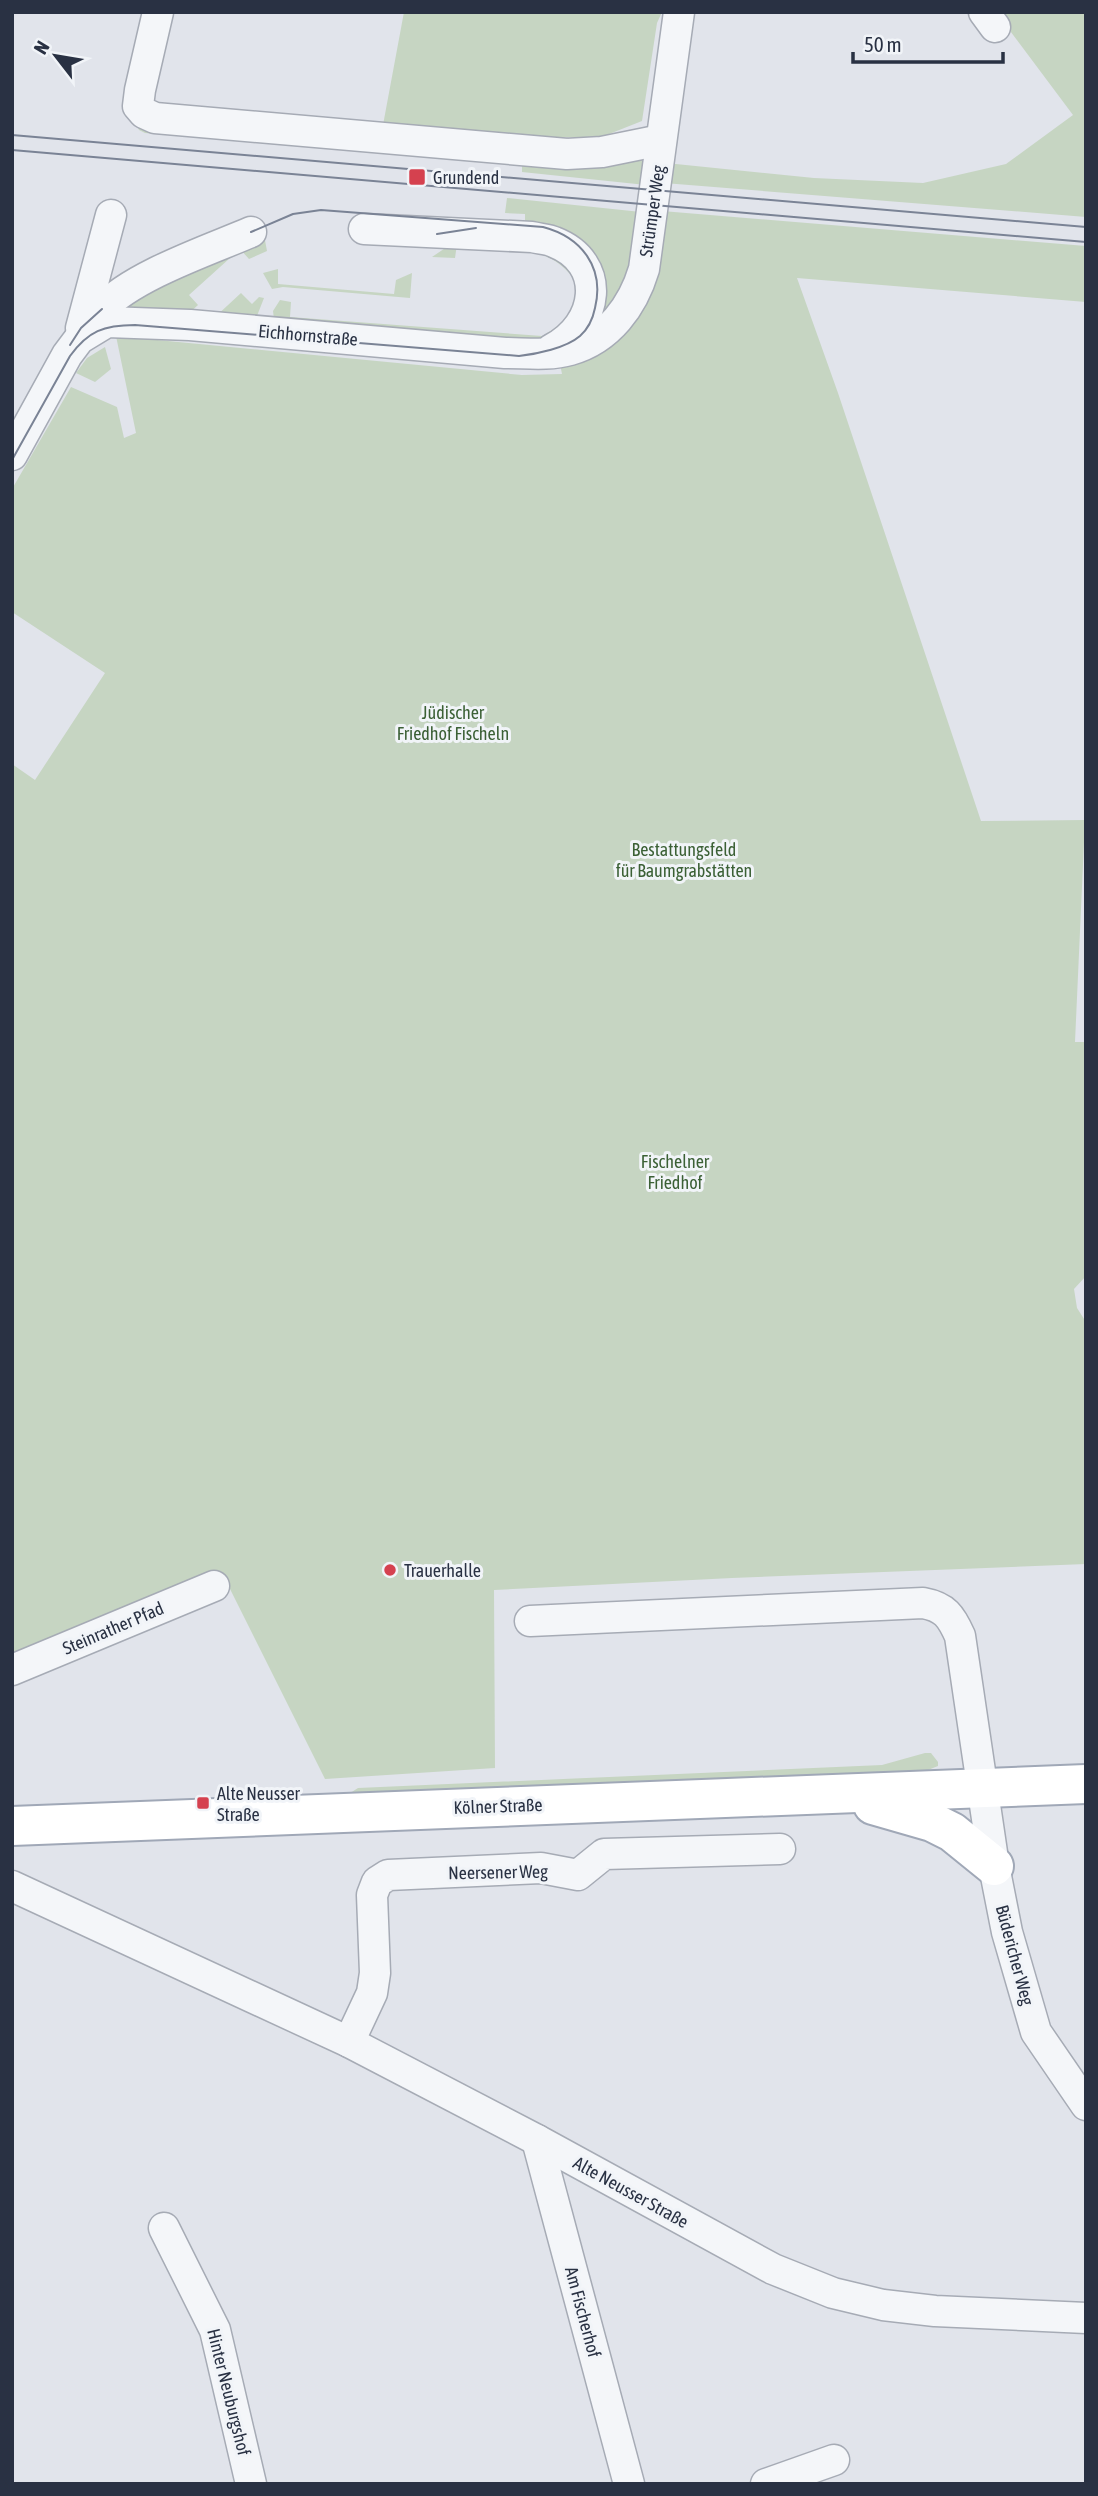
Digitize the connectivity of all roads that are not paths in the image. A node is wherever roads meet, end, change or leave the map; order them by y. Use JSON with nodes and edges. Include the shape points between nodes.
{"nodes":[{"id":1,"x":158,"y":12,"type":"edge"},
{"id":2,"x":679,"y":12,"type":"edge"},
{"id":3,"x":661,"y":139,"type":"junction"},
{"id":4,"x":111,"y":215,"type":"dead end"},
{"id":5,"x":364,"y":229,"type":"dead end"},
{"id":6,"x":251,"y":232,"type":"dead end"},
{"id":7,"x":79,"y":339,"type":"junction"},
{"id":8,"x":542,"y":354,"type":"junction"},
{"id":9,"x":12,"y":455,"type":"edge"},
{"id":10,"x":214,"y":1586,"type":"dead end"},
{"id":11,"x":530,"y":1621,"type":"dead end"},
{"id":12,"x":12,"y":1670,"type":"edge"},
{"id":13,"x":1086,"y":1784,"type":"edge"},
{"id":14,"x":983,"y":1789,"type":"junction"},
{"id":15,"x":834,"y":1795,"type":"junction"},
{"id":16,"x":12,"y":1826,"type":"edge"},
{"id":17,"x":780,"y":1849,"type":"dead end"},
{"id":18,"x":994,"y":1866,"type":"junction"},
{"id":19,"x":37,"y":1897,"type":"edge"},
{"id":20,"x":349,"y":2042,"type":"junction"},
{"id":21,"x":1080,"y":2089,"type":"edge"},
{"id":22,"x":537,"y":2140,"type":"junction"},
{"id":23,"x":164,"y":2228,"type":"dead end"},
{"id":24,"x":1086,"y":2318,"type":"edge"},
{"id":25,"x":834,"y":2460,"type":"dead end"},
{"id":26,"x":251,"y":2484,"type":"edge"},
{"id":27,"x":629,"y":2484,"type":"edge"},
{"id":28,"x":766,"y":2484,"type":"edge"}],
"edges":[{"from":1,"to":3,"type":"street","via":[[138,106],[155,118],[567,154],[602,152]]},
{"from":2,"to":3,"type":"street","name":"Strümper Weg"},
{"from":3,"to":8,"type":"street","name":"Strümper Weg","via":[[638,290],[610,328],[589,342]]},
{"from":4,"to":7,"type":"street","name":"Eichhornstraße"},
{"from":5,"to":8,"type":"street","via":[[532,237],[567,249],[589,277],[588,312],[568,341]]},
{"from":6,"to":7,"type":"street","via":[[121,292]]},
{"from":7,"to":8,"type":"street","name":"Eichhornstraße","via":[[107,322],[131,322]]},
{"from":7,"to":9,"type":"street","name":"Eichhornstraße"},
{"from":10,"to":12,"type":"street","name":"Steinrather Pfad"},
{"from":11,"to":14,"type":"street","via":[[923,1603],[938,1606],[951,1616],[960,1636]]},
{"from":13,"to":14,"type":"main road","name":"Kölner Straße"},
{"from":14,"to":15,"type":"main road","name":"Kölner Straße"},
{"from":14,"to":18,"type":"street","name":"Büdericher Weg"},
{"from":15,"to":16,"type":"main road","name":"Kölner Straße"},
{"from":15,"to":18,"type":"main road","via":[[932,1822]]},
{"from":17,"to":20,"type":"street","name":"Neersener Weg","via":[[604,1854],[578,1875],[541,1868],[388,1875],[377,1882],[372,1895],[372,1993]]},
{"from":18,"to":21,"type":"street","name":"Büdericher Weg","via":[[1007,1932],[1036,2032]]},
{"from":19,"to":20,"type":"street","name":"Alte Neusser Straße"},
{"from":20,"to":22,"type":"street","name":"Alte Neusser Straße"},
{"from":22,"to":24,"type":"street","name":"Alte Neusser Straße","via":[[773,2269],[833,2293],[935,2311]]},
{"from":22,"to":27,"type":"street","name":"Am Fischerhof"},
{"from":23,"to":26,"type":"street","name":"Hinter Neuburgshof","via":[[215,2330]]},
{"from":25,"to":28,"type":"street"}]}
